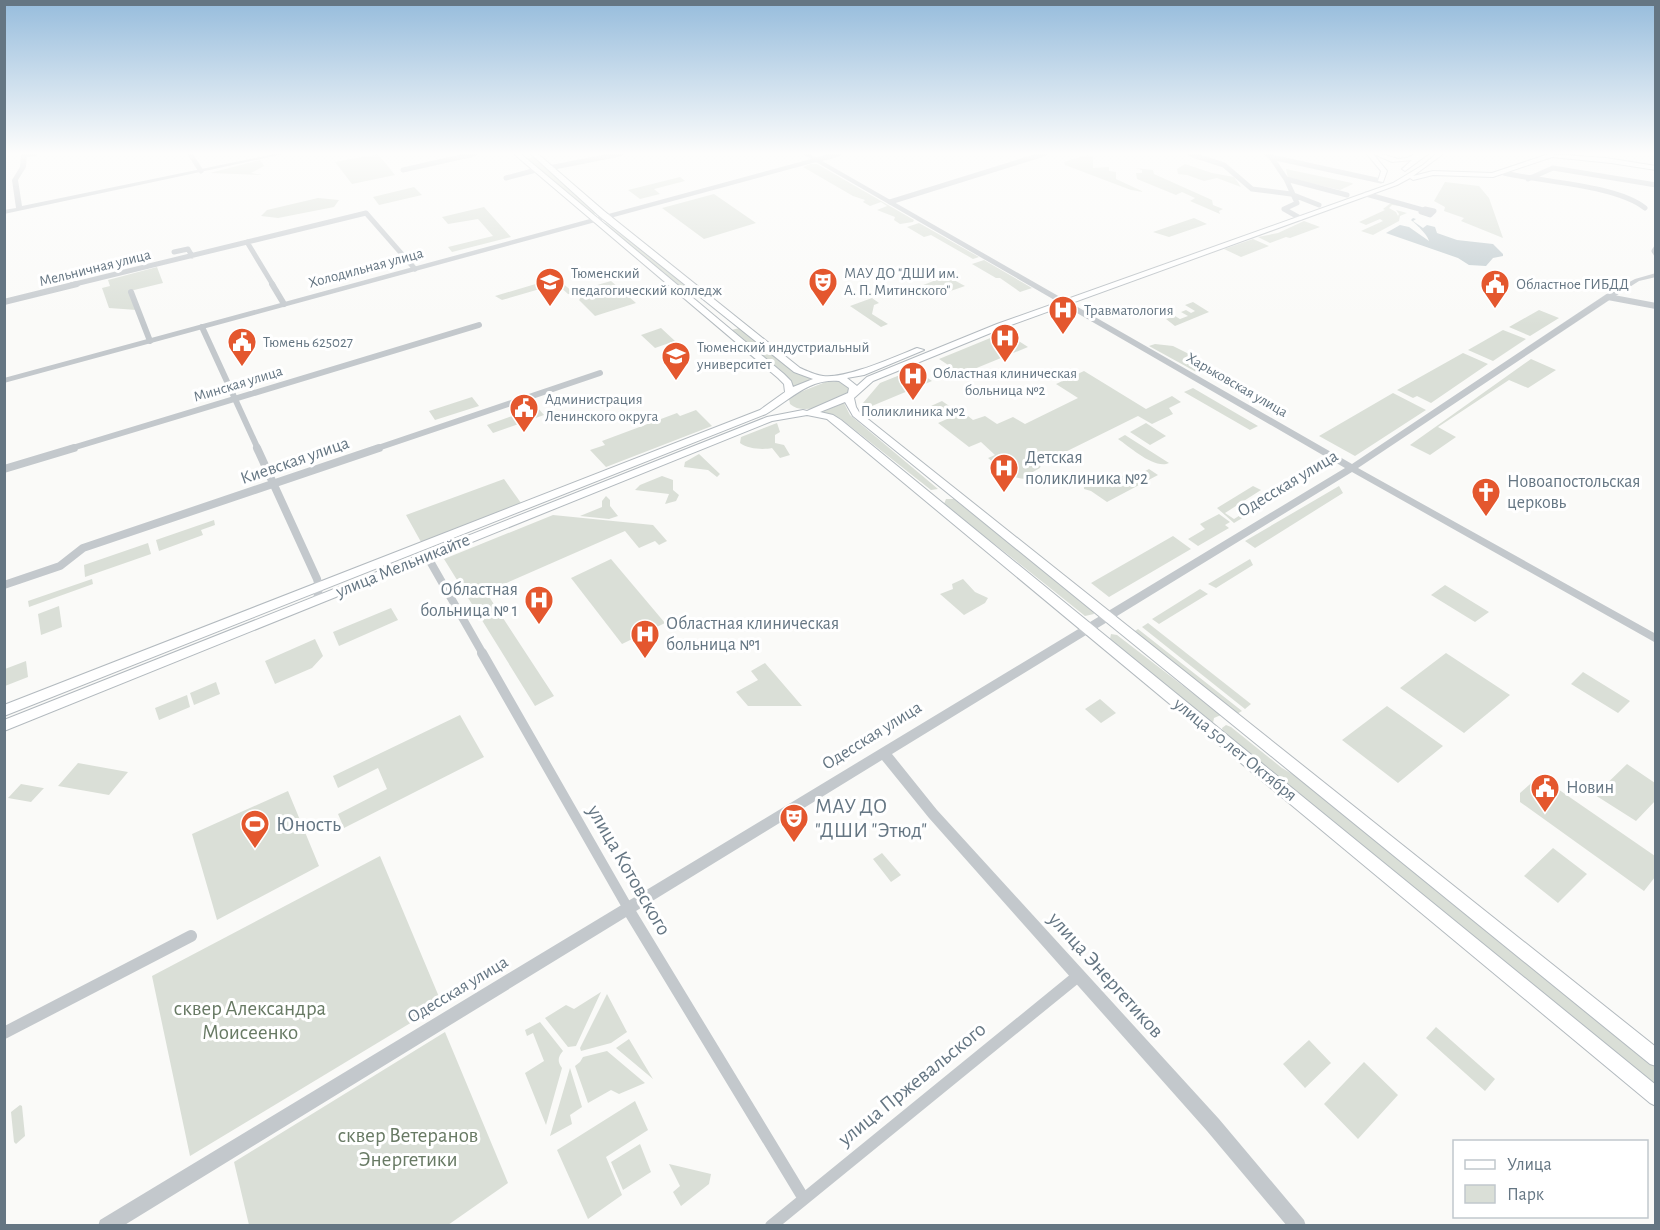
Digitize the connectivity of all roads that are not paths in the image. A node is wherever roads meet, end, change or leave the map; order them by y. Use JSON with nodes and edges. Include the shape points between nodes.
{"nodes":[{"id":1,"x":584,"y":211,"type":"edge"},
{"id":2,"x":599,"y":211,"type":"edge"},
{"id":3,"x":627,"y":211,"type":"edge"},
{"id":4,"x":906,"y":211,"type":"edge"},
{"id":5,"x":1288,"y":211,"type":"edge"},
{"id":6,"x":1306,"y":211,"type":"edge"},
{"id":7,"x":1309,"y":211,"type":"edge"},
{"id":8,"x":1297,"y":216,"type":"junction"},
{"id":9,"x":606,"y":217,"type":"junction"},
{"id":10,"x":594,"y":220,"type":"junction"},
{"id":11,"x":247,"y":242,"type":"junction"},
{"id":12,"x":1656,"y":248,"type":"edge"},
{"id":13,"x":174,"y":252,"type":"dead end"},
{"id":14,"x":1656,"y":254,"type":"edge"},
{"id":15,"x":192,"y":256,"type":"junction"},
{"id":16,"x":415,"y":269,"type":"junction"},
{"id":17,"x":1656,"y":275,"type":"edge"},
{"id":18,"x":696,"y":289,"type":"junction"},
{"id":19,"x":131,"y":292,"type":"dead end"},
{"id":20,"x":682,"y":294,"type":"junction"},
{"id":21,"x":1608,"y":297,"type":"junction"},
{"id":22,"x":1059,"y":299,"type":"junction"},
{"id":23,"x":4,"y":302,"type":"edge"},
{"id":24,"x":284,"y":304,"type":"junction"},
{"id":25,"x":1656,"y":306,"type":"edge"},
{"id":26,"x":1011,"y":318,"type":"junction"},
{"id":27,"x":737,"y":322,"type":"junction"},
{"id":28,"x":479,"y":325,"type":"dead end"},
{"id":29,"x":202,"y":327,"type":"junction"},
{"id":30,"x":722,"y":327,"type":"junction"},
{"id":31,"x":150,"y":341,"type":"junction"},
{"id":32,"x":600,"y":373,"type":"dead end"},
{"id":33,"x":829,"y":378,"type":"junction"},
{"id":34,"x":4,"y":381,"type":"edge"},
{"id":35,"x":788,"y":394,"type":"junction"},
{"id":36,"x":851,"y":395,"type":"junction"},
{"id":37,"x":235,"y":399,"type":"junction"},
{"id":38,"x":807,"y":413,"type":"junction"},
{"id":39,"x":1352,"y":468,"type":"junction"},
{"id":40,"x":4,"y":469,"type":"edge"},
{"id":41,"x":273,"y":483,"type":"junction"},
{"id":42,"x":950,"y":489,"type":"junction"},
{"id":43,"x":931,"y":498,"type":"junction"},
{"id":44,"x":549,"y":503,"type":"junction"},
{"id":45,"x":529,"y":511,"type":"junction"},
{"id":46,"x":427,"y":556,"type":"junction"},
{"id":47,"x":4,"y":585,"type":"edge"},
{"id":48,"x":318,"y":593,"type":"junction"},
{"id":49,"x":1108,"y":616,"type":"junction"},
{"id":50,"x":1089,"y":628,"type":"junction"},
{"id":51,"x":1656,"y":639,"type":"edge"},
{"id":52,"x":4,"y":711,"type":"edge"},
{"id":53,"x":1238,"y":721,"type":"junction"},
{"id":54,"x":4,"y":726,"type":"edge"},
{"id":55,"x":1221,"y":738,"type":"junction"},
{"id":56,"x":883,"y":752,"type":"junction"},
{"id":57,"x":629,"y":909,"type":"junction"},
{"id":58,"x":191,"y":936,"type":"dead end"},
{"id":59,"x":1078,"y":976,"type":"junction"},
{"id":60,"x":4,"y":1033,"type":"edge"},
{"id":61,"x":1656,"y":1058,"type":"edge"},
{"id":62,"x":1656,"y":1097,"type":"edge"},
{"id":63,"x":804,"y":1199,"type":"junction"},
{"id":64,"x":106,"y":1226,"type":"edge"},
{"id":65,"x":771,"y":1226,"type":"edge"},
{"id":66,"x":1298,"y":1226,"type":"edge"}],
"edges":[{"from":1,"to":10,"type":"main road"},
{"from":2,"to":9,"type":"main road"},
{"from":3,"to":9,"type":"street","name":"Холодильная улица"},
{"from":4,"to":22,"type":"street","name":"Харьковская улица"},
{"from":5,"to":8,"type":"street"},
{"from":6,"to":8,"type":"main road"},
{"from":7,"to":8,"type":"main road"},
{"from":8,"to":22,"type":"main road"},
{"from":9,"to":10,"type":"street","name":"Холодильная улица"},
{"from":9,"to":18,"type":"main road"},
{"from":10,"to":16,"type":"street","name":"Холодильная улица"},
{"from":10,"to":20,"type":"main road"},
{"from":11,"to":15,"type":"street","name":"Мельничная улица"},
{"from":11,"to":16,"type":"street","name":"Мельничная улица","via":[[366,213]]},
{"from":11,"to":24,"type":"street"},
{"from":12,"to":14,"type":"street"},
{"from":13,"to":15,"type":"street","via":[[188,249]]},
{"from":15,"to":23,"type":"street","name":"Мельничная улица"},
{"from":16,"to":24,"type":"street","name":"Холодильная улица"},
{"from":17,"to":21,"type":"street","name":"Одесская улица","via":[[1637,280]]},
{"from":18,"to":20,"type":"main road","via":[[686,288]]},
{"from":18,"to":27,"type":"main road"},
{"from":19,"to":31,"type":"street"},
{"from":20,"to":30,"type":"main road"},
{"from":21,"to":25,"type":"street"},
{"from":21,"to":39,"type":"street","name":"Одесская улица"},
{"from":22,"to":26,"type":"main road"},
{"from":22,"to":39,"type":"street","name":"Харьковская улица"},
{"from":24,"to":29,"type":"street","name":"Холодильная улица"},
{"from":26,"to":33,"type":"main road","via":[[864,372]]},
{"from":26,"to":36,"type":"main road","via":[[870,379]]},
{"from":27,"to":30,"type":"main road","via":[[733,327]]},
{"from":27,"to":33,"type":"main road","via":[[797,370]]},
{"from":28,"to":37,"type":"street","name":"Минская улица"},
{"from":29,"to":31,"type":"street","name":"Холодильная улица"},
{"from":29,"to":37,"type":"street"},
{"from":30,"to":35,"type":"main road","via":[[788,383]]},
{"from":31,"to":34,"type":"street","name":"Холодильная улица"},
{"from":32,"to":41,"type":"street","name":"Киевская улица"},
{"from":33,"to":35,"type":"main road","name":"улица Мельникайте"},
{"from":33,"to":36,"type":"main road","name":"улица 50 лет Октября","via":[[847,381],[854,388]]},
{"from":35,"to":38,"type":"main road","via":[[785,406]]},
{"from":35,"to":44,"type":"main road","name":"улица Мельникайте","via":[[763,412]]},
{"from":36,"to":38,"type":"main road","name":"улица Мельникайте"},
{"from":36,"to":42,"type":"main road","name":"улица 50 лет Октября","via":[[851,407],[856,414]]},
{"from":37,"to":40,"type":"street","name":"Минская улица"},
{"from":37,"to":41,"type":"street"},
{"from":38,"to":43,"type":"main road","name":"улица 50 лет Октября","via":[[838,422]]},
{"from":38,"to":44,"type":"main road","name":"улица Мельникайте","via":[[770,419]]},
{"from":39,"to":49,"type":"street","name":"Одесская улица"},
{"from":39,"to":51,"type":"street","name":"Харьковская улица"},
{"from":41,"to":47,"type":"street","name":"Киевская улица","via":[[83,548],[60,566]]},
{"from":41,"to":48,"type":"street"},
{"from":42,"to":43,"type":"main road"},
{"from":42,"to":49,"type":"main road","name":"улица 50 лет Октября"},
{"from":43,"to":50,"type":"main road","name":"улица 50 лет Октября"},
{"from":44,"to":45,"type":"main road","name":"улица Мельникайте"},
{"from":45,"to":46,"type":"main road","name":"улица Мельникайте"},
{"from":45,"to":48,"type":"main road","name":"улица Мельникайте"},
{"from":46,"to":48,"type":"main road","name":"улица Мельникайте"},
{"from":46,"to":57,"type":"street","name":"улица Котовского"},
{"from":48,"to":52,"type":"main road","name":"улица Мельникайте"},
{"from":48,"to":54,"type":"main road","name":"улица Мельникайте"},
{"from":49,"to":50,"type":"street","name":"Одесская улица"},
{"from":49,"to":53,"type":"main road","name":"улица 50 лет Октября"},
{"from":50,"to":55,"type":"main road","name":"улица 50 лет Октября"},
{"from":50,"to":56,"type":"street","name":"Одесская улица"},
{"from":53,"to":55,"type":"main road","via":[[1220,720],[1217,724]]},
{"from":53,"to":61,"type":"main road","name":"улица 50 лет Октября"},
{"from":55,"to":62,"type":"main road","name":"улица 50 лет Октября"},
{"from":56,"to":57,"type":"street","name":"Одесская улица"},
{"from":56,"to":59,"type":"street","name":"улица Энергетиков"},
{"from":57,"to":63,"type":"street","name":"улица Котовского"},
{"from":57,"to":64,"type":"street","name":"Одесская улица"},
{"from":58,"to":60,"type":"street"},
{"from":59,"to":63,"type":"street","name":"улица Пржевальского"},
{"from":59,"to":66,"type":"street","name":"улица Энергетиков"},
{"from":63,"to":65,"type":"street","name":"улица Пржевальского"}]}
